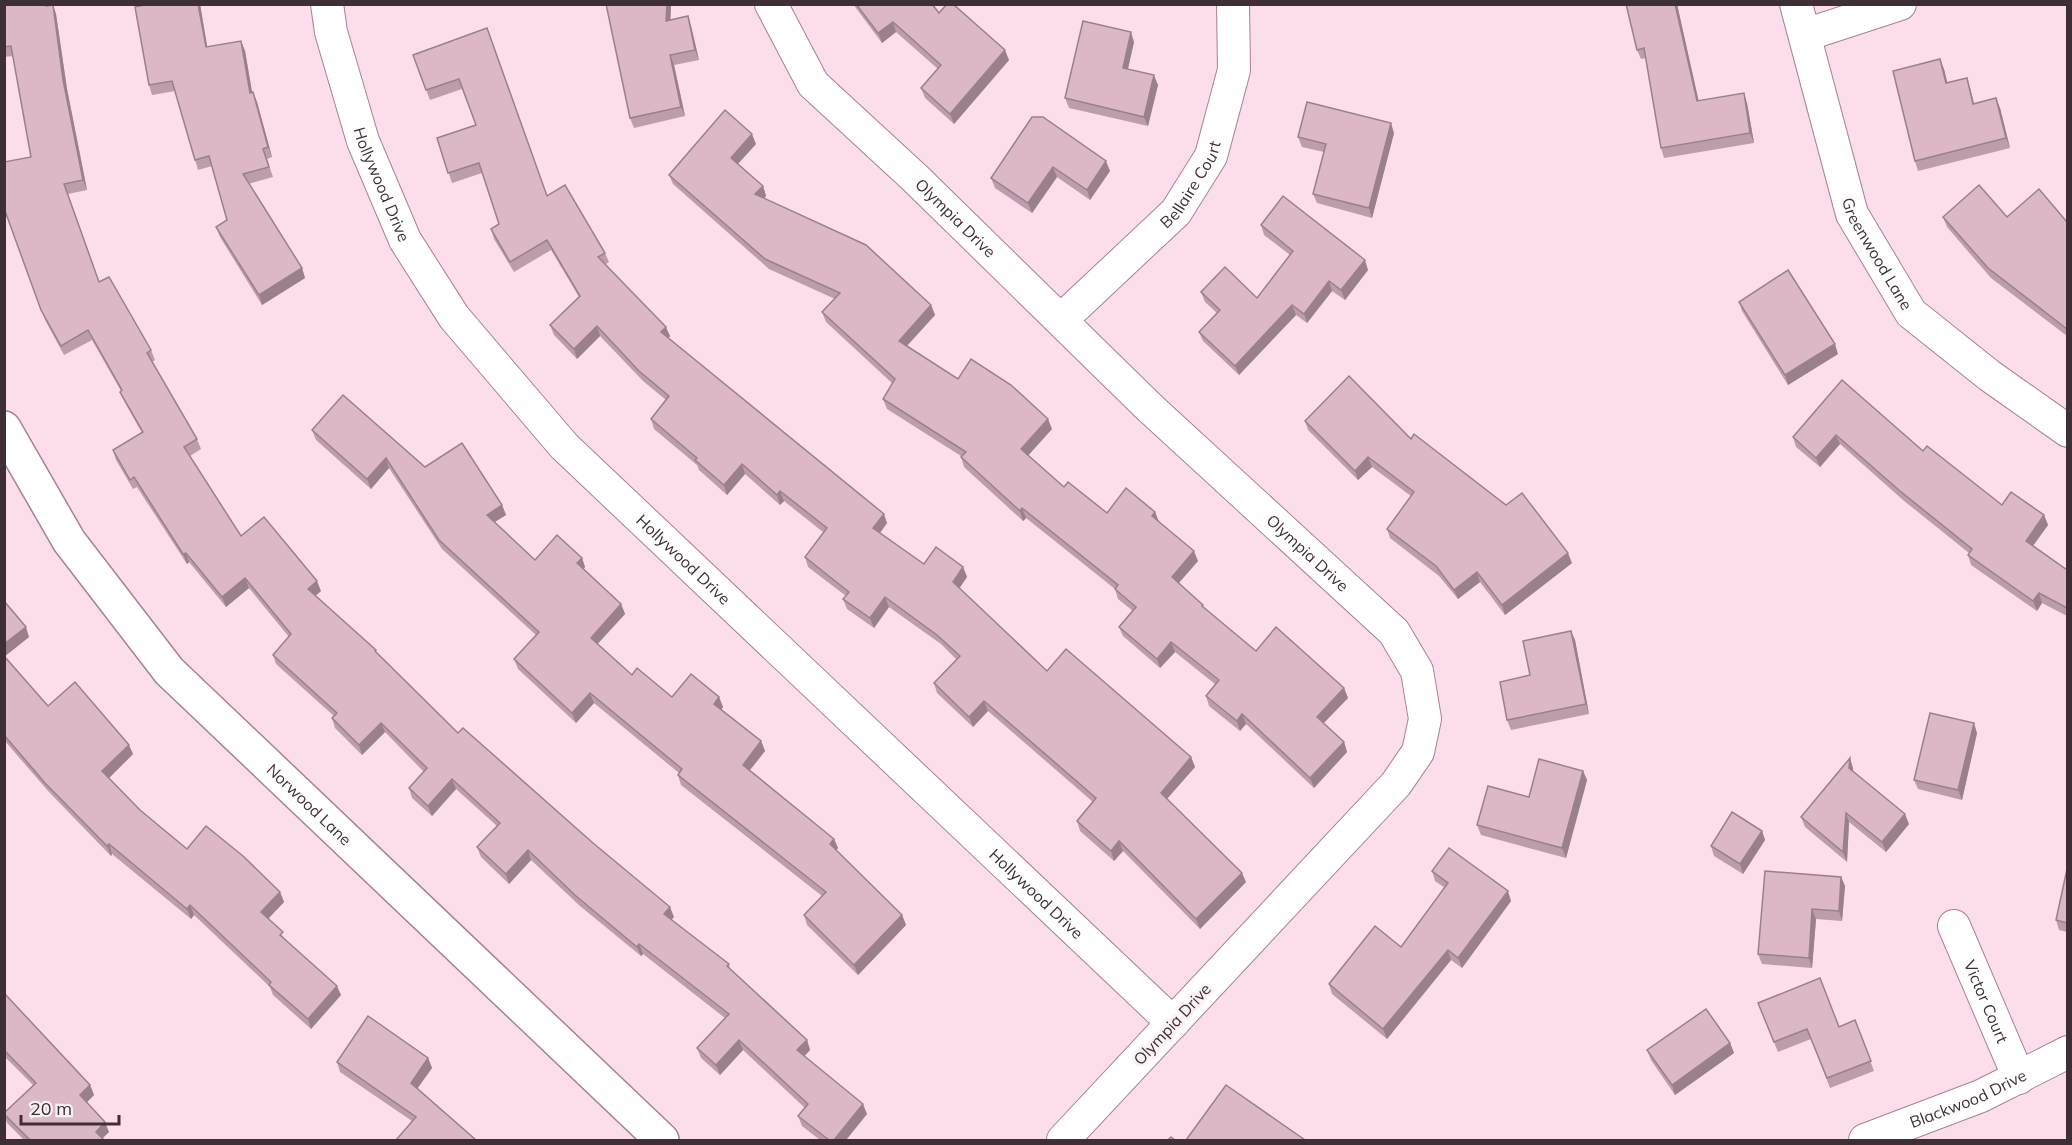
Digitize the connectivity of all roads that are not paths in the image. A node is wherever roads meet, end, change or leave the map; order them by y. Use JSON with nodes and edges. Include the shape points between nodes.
{"nodes":[{"id":1,"x":327,"y":4,"type":"edge"},
{"id":2,"x":771,"y":4,"type":"edge"},
{"id":3,"x":1233,"y":4,"type":"edge"},
{"id":4,"x":1796,"y":4,"type":"edge"},
{"id":5,"x":1900,"y":4,"type":"edge"},
{"id":6,"x":1805,"y":35,"type":"junction"},
{"id":7,"x":1061,"y":320,"type":"junction"},
{"id":8,"x":4,"y":428,"type":"edge"},
{"id":9,"x":2067,"y":431,"type":"edge"},
{"id":10,"x":1954,"y":926,"type":"dead end"},
{"id":11,"x":1173,"y":1023,"type":"junction"},
{"id":12,"x":2067,"y":1052,"type":"edge"},
{"id":13,"x":2019,"y":1078,"type":"junction"},
{"id":14,"x":662,"y":1140,"type":"edge"},
{"id":15,"x":1063,"y":1140,"type":"edge"},
{"id":16,"x":1865,"y":1140,"type":"edge"}],
"edges":[{"from":1,"to":11,"type":"street","name":"Hollywood Drive","via":[[363,141],[405,240],[454,317],[564,447]]},
{"from":2,"to":7,"type":"street","name":"Olympia Drive","via":[[813,84]]},
{"from":3,"to":7,"type":"street","name":"Bellaire Court","via":[[1234,70],[1211,156],[1176,213]]},
{"from":4,"to":6,"type":"street","name":"Greenwood Lane"},
{"from":5,"to":6,"type":"street"},
{"from":6,"to":9,"type":"street","name":"Greenwood Lane","via":[[1852,214],[1911,313]]},
{"from":7,"to":11,"type":"street","name":"Olympia Drive","via":[[1149,407],[1394,633],[1417,670],[1425,719],[1418,752],[1396,784]]},
{"from":8,"to":14,"type":"street","name":"Norwood Lane","via":[[69,541],[169,672]]},
{"from":10,"to":13,"type":"street","name":"Victor Court"},
{"from":11,"to":15,"type":"street","name":"Olympia Drive"},
{"from":12,"to":13,"type":"street","name":"Blackwood Drive"},
{"from":13,"to":16,"type":"street","name":"Blackwood Drive"}]}
